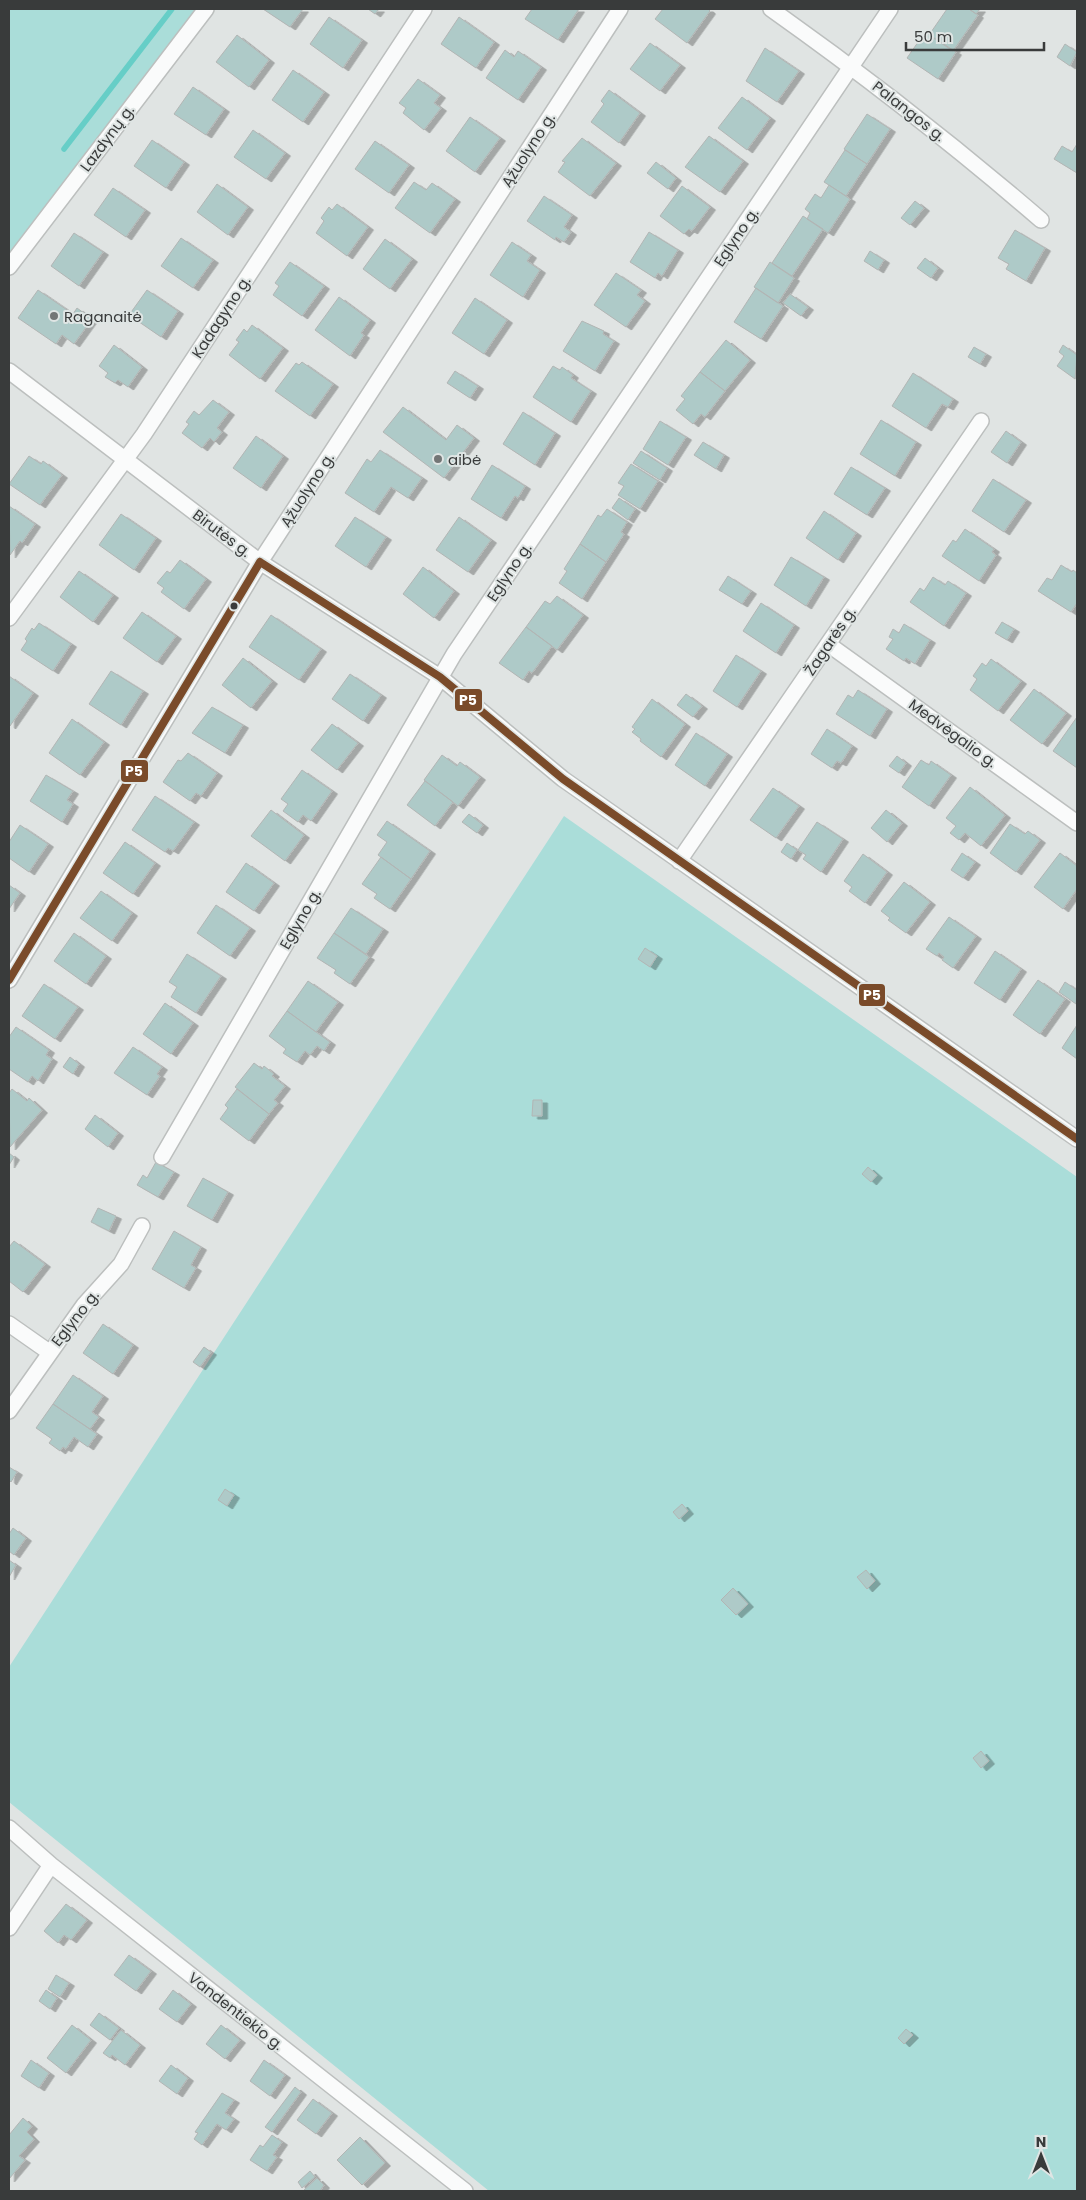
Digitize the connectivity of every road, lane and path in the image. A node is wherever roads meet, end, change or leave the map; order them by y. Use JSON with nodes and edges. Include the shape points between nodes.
{"nodes":[{"id":1,"x":206,"y":9,"type":"edge"},
{"id":2,"x":424,"y":9,"type":"edge"},
{"id":3,"x":620,"y":9,"type":"edge"},
{"id":4,"x":771,"y":9,"type":"edge"},
{"id":5,"x":890,"y":9,"type":"edge"},
{"id":6,"x":852,"y":66,"type":"junction"},
{"id":7,"x":1041,"y":220,"type":"dead end"},
{"id":8,"x":9,"y":267,"type":"edge"},
{"id":9,"x":9,"y":371,"type":"edge"},
{"id":10,"x":981,"y":421,"type":"dead end"},
{"id":11,"x":126,"y":460,"type":"junction"},
{"id":12,"x":260,"y":562,"type":"junction"},
{"id":13,"x":9,"y":618,"type":"edge"},
{"id":14,"x":828,"y":644,"type":"junction"},
{"id":15,"x":440,"y":677,"type":"junction"},
{"id":16,"x":1077,"y":823,"type":"edge"},
{"id":17,"x":679,"y":861,"type":"junction"},
{"id":18,"x":9,"y":980,"type":"edge"},
{"id":19,"x":1077,"y":1139,"type":"edge"},
{"id":20,"x":162,"y":1157,"type":"dead end"},
{"id":21,"x":142,"y":1226,"type":"dead end"},
{"id":22,"x":9,"y":1324,"type":"edge"},
{"id":23,"x":49,"y":1352,"type":"junction"},
{"id":24,"x":9,"y":1411,"type":"edge"},
{"id":25,"x":9,"y":1828,"type":"edge"},
{"id":26,"x":51,"y":1865,"type":"junction"},
{"id":27,"x":9,"y":1928,"type":"edge"},
{"id":28,"x":465,"y":2191,"type":"edge"}],
"edges":[{"from":1,"to":8,"type":"street","name":"Lazdynų g."},
{"from":2,"to":11,"type":"street","name":"Kadagyno g."},
{"from":3,"to":12,"type":"street","name":"Ąžuolyno g."},
{"from":4,"to":6,"type":"street","name":"Palangos g."},
{"from":5,"to":6,"type":"street","name":"Eglyno g."},
{"from":6,"to":7,"type":"street","name":"Palangos g."},
{"from":6,"to":15,"type":"street","name":"Eglyno g."},
{"from":9,"to":11,"type":"street","name":"Birutės g."},
{"from":10,"to":14,"type":"street","name":"Žagarės g."},
{"from":11,"to":12,"type":"street","name":"Birutės g."},
{"from":11,"to":13,"type":"street","name":"Kadagyno g."},
{"from":12,"to":15,"type":"street","name":"Birutės g."},
{"from":12,"to":18,"type":"street","name":"Ąžuolyno g."},
{"from":14,"to":16,"type":"street","name":"Medvėgalio g."},
{"from":14,"to":17,"type":"street","name":"Žagarės g."},
{"from":15,"to":17,"type":"street","name":"Birutės g.","via":[[563,780]]},
{"from":15,"to":20,"type":"street","name":"Eglyno g."},
{"from":17,"to":19,"type":"street","name":"Birutės g."},
{"from":21,"to":23,"type":"street","name":"Eglyno g.","via":[[121,1264],[84,1305]]},
{"from":22,"to":23,"type":"street"},
{"from":23,"to":24,"type":"street","name":"Eglyno g."},
{"from":25,"to":26,"type":"street","name":"Vandentiekio g."},
{"from":26,"to":27,"type":"street"},
{"from":26,"to":28,"type":"street","name":"Vandentiekio g."}]}
